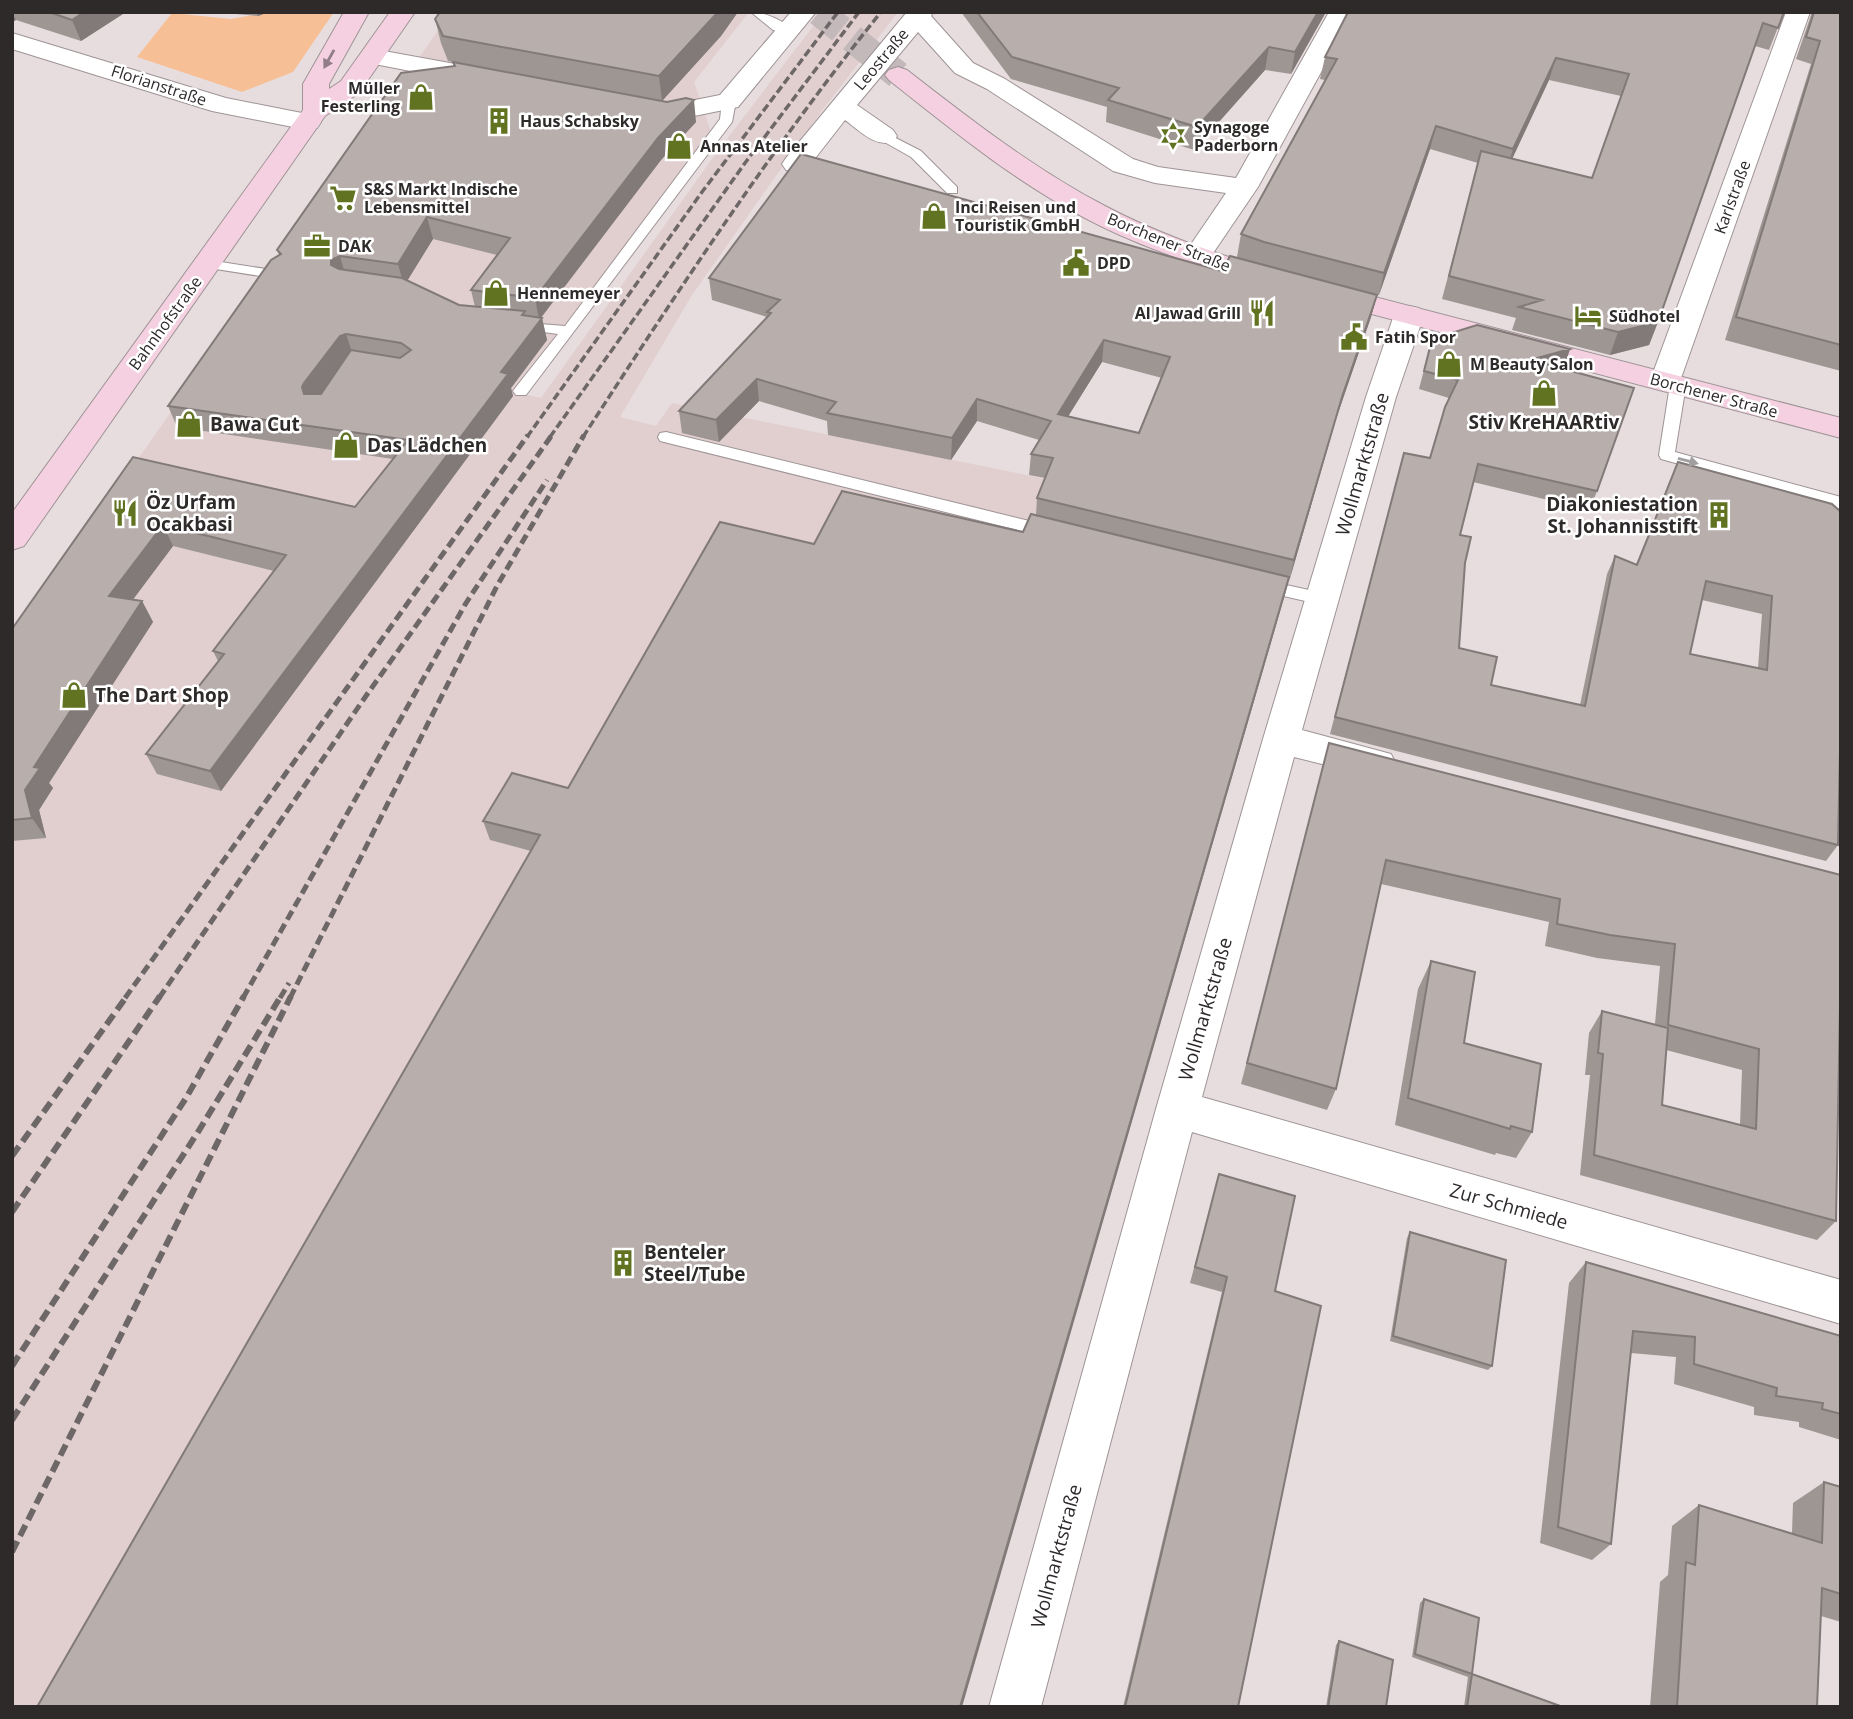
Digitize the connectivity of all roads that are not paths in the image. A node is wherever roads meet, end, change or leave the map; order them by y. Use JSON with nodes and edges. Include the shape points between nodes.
{"nodes":[{"id":1,"x":357,"y":12,"type":"edge"},
{"id":2,"x":403,"y":12,"type":"edge"},
{"id":3,"x":757,"y":12,"type":"edge"},
{"id":4,"x":1342,"y":12,"type":"edge"},
{"id":5,"x":1798,"y":12,"type":"edge"},
{"id":6,"x":919,"y":14,"type":"edge"},
{"id":7,"x":796,"y":21,"type":"edge"},
{"id":8,"x":12,"y":41,"type":"edge"},
{"id":9,"x":373,"y":57,"type":"junction"},
{"id":10,"x":898,"y":75,"type":"tunnel mouth"},
{"id":11,"x":506,"y":82,"type":"edge"},
{"id":12,"x":729,"y":101,"type":"junction"},
{"id":13,"x":612,"y":102,"type":"edge"},
{"id":14,"x":842,"y":106,"type":"junction"},
{"id":15,"x":312,"y":116,"type":"junction"},
{"id":16,"x":884,"y":136,"type":"joint"},
{"id":17,"x":796,"y":164,"type":"edge"},
{"id":18,"x":1244,"y":187,"type":"junction"},
{"id":19,"x":952,"y":190,"type":"dead end"},
{"id":20,"x":1196,"y":256,"type":"junction"},
{"id":21,"x":208,"y":264,"type":"junction"},
{"id":22,"x":279,"y":275,"type":"edge"},
{"id":23,"x":1409,"y":315,"type":"junction"},
{"id":24,"x":504,"y":323,"type":"edge"},
{"id":25,"x":569,"y":331,"type":"junction"},
{"id":26,"x":1672,"y":383,"type":"junction"},
{"id":27,"x":521,"y":391,"type":"dead end"},
{"id":28,"x":1841,"y":428,"type":"edge"},
{"id":29,"x":666,"y":437,"type":"dead end"},
{"id":30,"x":1841,"y":503,"type":"edge"},
{"id":31,"x":1067,"y":537,"type":"edge"},
{"id":32,"x":13,"y":541,"type":"edge"},
{"id":33,"x":1241,"y":580,"type":"edge"},
{"id":34,"x":1323,"y":599,"type":"junction"},
{"id":35,"x":1281,"y":739,"type":"junction"},
{"id":36,"x":1414,"y":774,"type":"edge"},
{"id":37,"x":1177,"y":1109,"type":"junction"},
{"id":38,"x":1841,"y":1302,"type":"edge"},
{"id":39,"x":1014,"y":1707,"type":"edge"}],
"edges":[{"from":1,"to":15,"type":"main road","name":"Bahnhofstraße","one_way":true,"via":[[316,84]]},
{"from":2,"to":9,"type":"main road","name":"Bahnhofstraße"},
{"from":3,"to":7,"type":"lane","via":[[777,27]]},
{"from":4,"to":18,"type":"street"},
{"from":5,"to":26,"type":"street","name":"Karlstraße"},
{"from":6,"to":14,"type":"street","name":"Leostraße"},
{"from":6,"to":18,"type":"street","via":[[964,68],[1123,165],[1155,175]]},
{"from":7,"to":12,"type":"street"},
{"from":8,"to":15,"type":"street","name":"Florianstraße","via":[[221,105]]},
{"from":9,"to":11,"type":"street"},
{"from":9,"to":15,"type":"main road","name":"Bahnhofstraße","via":[[350,87]]},
{"from":10,"to":20,"type":"main road","name":"Borchener Straße","via":[[982,140],[1060,192]]},
{"from":12,"to":13,"type":"street","via":[[670,113]]},
{"from":12,"to":25,"type":"lane","via":[[727,119]]},
{"from":14,"to":16,"type":"street","name":"Leostraße"},
{"from":14,"to":17,"type":"street","name":"Leostraße"},
{"from":15,"to":21,"type":"main road","name":"Bahnhofstraße"},
{"from":16,"to":19,"type":"lane","via":[[916,154]]},
{"from":18,"to":20,"type":"street"},
{"from":20,"to":23,"type":"main road","name":"Borchener Straße"},
{"from":21,"to":22,"type":"lane"},
{"from":21,"to":32,"type":"main road","name":"Bahnhofstraße","via":[[52,478]]},
{"from":23,"to":26,"type":"main road","name":"Borchener Straße"},
{"from":23,"to":34,"type":"street","name":"Wollmarktstraße"},
{"from":24,"to":25,"type":"lane"},
{"from":25,"to":27,"type":"lane"},
{"from":26,"to":28,"type":"main road","name":"Borchener Straße"},
{"from":26,"to":30,"type":"lane","one_way":true,"via":[[1667,455]]},
{"from":29,"to":31,"type":"lane"},
{"from":33,"to":34,"type":"lane"},
{"from":34,"to":35,"type":"street","name":"Wollmarktstraße"},
{"from":35,"to":36,"type":"street"},
{"from":35,"to":37,"type":"street","name":"Wollmarktstraße"},
{"from":37,"to":38,"type":"street","name":"Zur Schmiede"},
{"from":37,"to":39,"type":"street","name":"Wollmarktstraße"}]}
